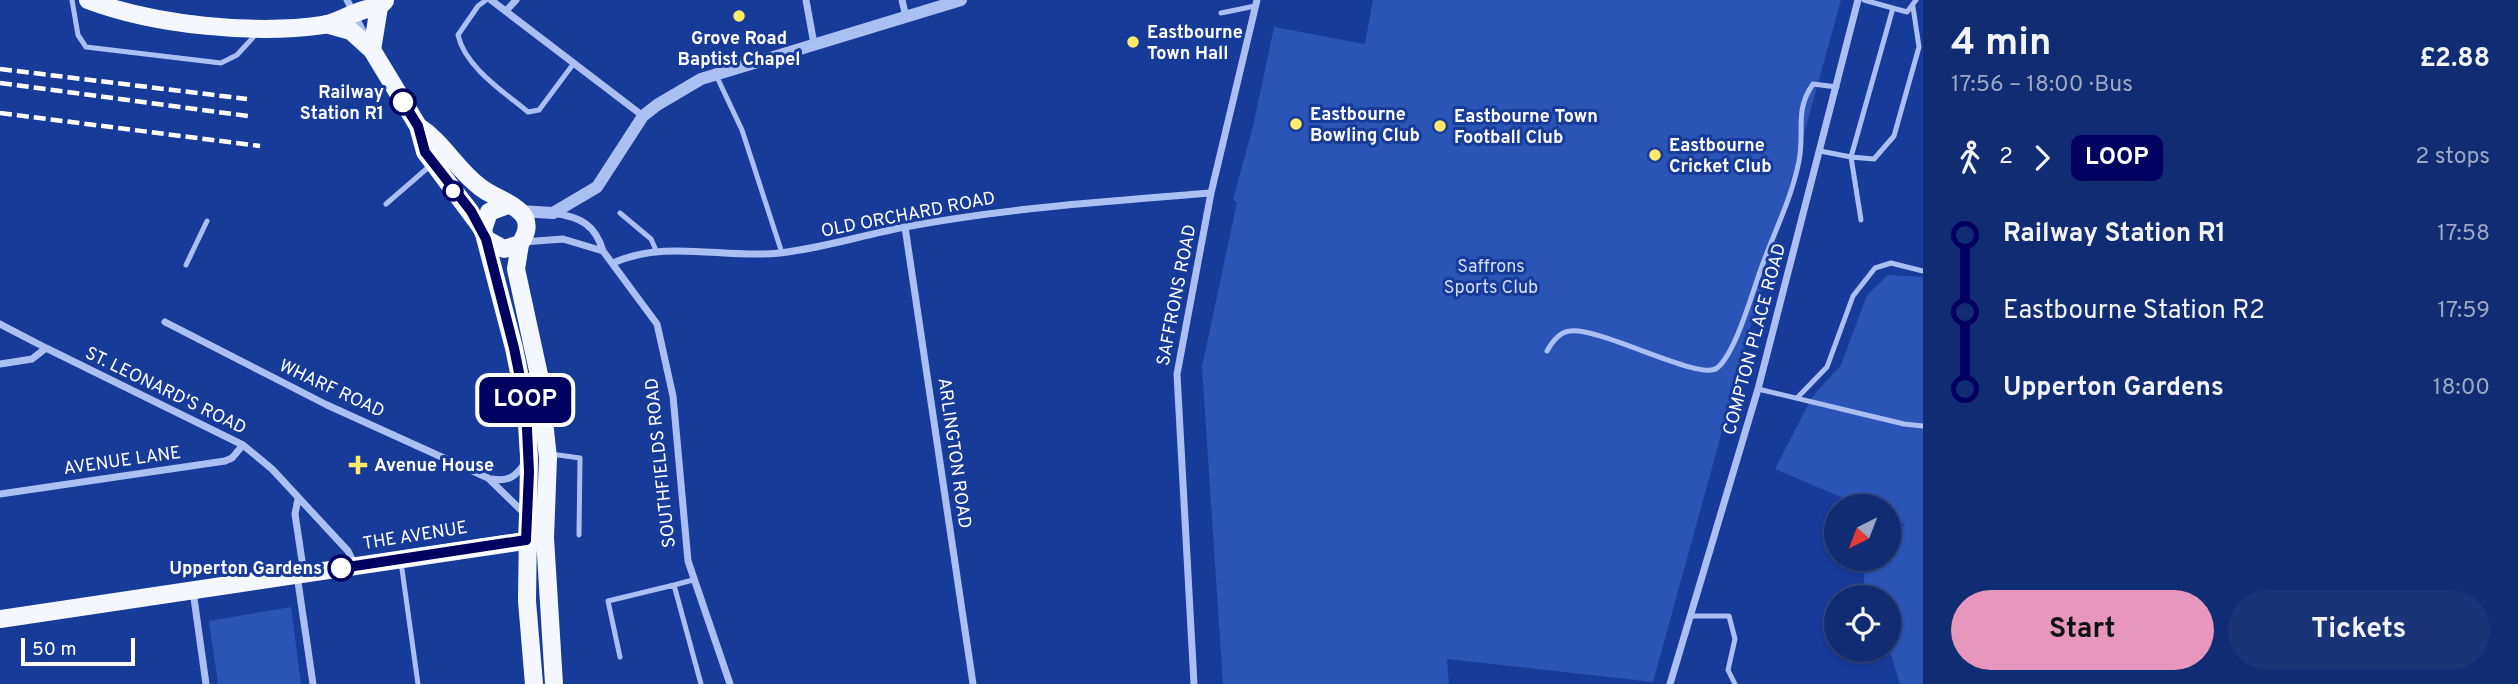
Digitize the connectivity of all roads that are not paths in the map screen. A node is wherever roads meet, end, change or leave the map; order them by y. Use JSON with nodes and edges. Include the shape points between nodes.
{"nodes":[{"id":1,"x":72,"y":0,"type":"edge"},
{"id":2,"x":88,"y":0,"type":"edge"},
{"id":3,"x":489,"y":0,"type":"edge"},
{"id":4,"x":516,"y":0,"type":"edge"},
{"id":5,"x":806,"y":0,"type":"edge"},
{"id":6,"x":902,"y":0,"type":"edge"},
{"id":7,"x":961,"y":0,"type":"edge"},
{"id":8,"x":1858,"y":0,"type":"edge"},
{"id":9,"x":1864,"y":0,"type":"edge"},
{"id":10,"x":1916,"y":0,"type":"edge"},
{"id":11,"x":1256,"y":3,"type":"edge"},
{"id":12,"x":383,"y":4,"type":"edge"},
{"id":13,"x":350,"y":6,"type":"edge"},
{"id":14,"x":1893,"y":8,"type":"junction"},
{"id":15,"x":1913,"y":8,"type":"junction"},
{"id":16,"x":506,"y":11,"type":"junction"},
{"id":17,"x":1221,"y":13,"type":"dead end"},
{"id":18,"x":906,"y":18,"type":"junction"},
{"id":19,"x":326,"y":24,"type":"junction"},
{"id":20,"x":262,"y":27,"type":"junction"},
{"id":21,"x":814,"y":44,"type":"junction"},
{"id":22,"x":372,"y":50,"type":"junction"},
{"id":23,"x":574,"y":63,"type":"junction"},
{"id":24,"x":715,"y":73,"type":"junction"},
{"id":25,"x":1836,"y":87,"type":"junction"},
{"id":26,"x":643,"y":116,"type":"junction"},
{"id":27,"x":1820,"y":151,"type":"junction"},
{"id":28,"x":1851,"y":157,"type":"junction"},
{"id":29,"x":441,"y":160,"type":"junction"},
{"id":30,"x":1211,"y":193,"type":"junction"},
{"id":31,"x":386,"y":204,"type":"dead end"},
{"id":32,"x":514,"y":208,"type":"junction"},
{"id":33,"x":553,"y":213,"type":"junction"},
{"id":34,"x":620,"y":213,"type":"dead end"},
{"id":35,"x":1861,"y":220,"type":"dead end"},
{"id":36,"x":207,"y":221,"type":"dead end"},
{"id":37,"x":905,"y":227,"type":"junction"},
{"id":38,"x":484,"y":235,"type":"junction"},
{"id":39,"x":521,"y":243,"type":"junction"},
{"id":40,"x":656,"y":250,"type":"junction"},
{"id":41,"x":603,"y":251,"type":"junction"},
{"id":42,"x":782,"y":253,"type":"junction"},
{"id":43,"x":613,"y":263,"type":"junction"},
{"id":44,"x":186,"y":265,"type":"dead end"},
{"id":45,"x":1923,"y":271,"type":"edge"},
{"id":46,"x":165,"y":322,"type":"dead end"},
{"id":47,"x":0,"y":324,"type":"edge"},
{"id":48,"x":47,"y":348,"type":"junction"},
{"id":49,"x":1547,"y":351,"type":"dead end"},
{"id":50,"x":0,"y":364,"type":"edge"},
{"id":51,"x":1758,"y":389,"type":"junction"},
{"id":52,"x":1797,"y":398,"type":"junction"},
{"id":53,"x":1923,"y":425,"type":"edge"},
{"id":54,"x":243,"y":445,"type":"junction"},
{"id":55,"x":547,"y":454,"type":"junction"},
{"id":56,"x":529,"y":457,"type":"junction"},
{"id":57,"x":488,"y":478,"type":"junction"},
{"id":58,"x":0,"y":494,"type":"edge"},
{"id":59,"x":299,"y":499,"type":"junction"},
{"id":60,"x":527,"y":515,"type":"junction"},
{"id":61,"x":579,"y":535,"type":"dead end"},
{"id":62,"x":545,"y":538,"type":"junction"},
{"id":63,"x":526,"y":540,"type":"junction"},
{"id":64,"x":401,"y":558,"type":"junction"},
{"id":65,"x":355,"y":565,"type":"junction"},
{"id":66,"x":300,"y":574,"type":"junction"},
{"id":67,"x":693,"y":580,"type":"junction"},
{"id":68,"x":674,"y":585,"type":"junction"},
{"id":69,"x":193,"y":590,"type":"junction"},
{"id":70,"x":1690,"y":616,"type":"junction"},
{"id":71,"x":0,"y":619,"type":"edge"},
{"id":72,"x":620,"y":657,"type":"dead end"},
{"id":73,"x":206,"y":684,"type":"edge"},
{"id":74,"x":313,"y":684,"type":"edge"},
{"id":75,"x":418,"y":684,"type":"edge"},
{"id":76,"x":534,"y":684,"type":"edge"},
{"id":77,"x":554,"y":684,"type":"edge"},
{"id":78,"x":701,"y":684,"type":"edge"},
{"id":79,"x":730,"y":684,"type":"edge"},
{"id":80,"x":973,"y":684,"type":"edge"},
{"id":81,"x":1194,"y":684,"type":"edge"},
{"id":82,"x":1670,"y":684,"type":"edge"},
{"id":83,"x":1735,"y":684,"type":"edge"}],
"edges":[{"from":1,"to":20,"type":"lane","via":[[78,35],[86,47],[221,63],[237,55]]},
{"from":2,"to":20,"type":"main road","via":[[159,19]]},
{"from":3,"to":16,"type":"street"},
{"from":3,"to":23,"type":"lane","via":[[458,35],[459,42],[479,70],[528,112],[539,110]]},
{"from":4,"to":16,"type":"street"},
{"from":5,"to":21,"type":"street"},
{"from":6,"to":18,"type":"street"},
{"from":7,"to":18,"type":"street"},
{"from":8,"to":25,"type":"street","name":"COMPTON PLACE ROAD"},
{"from":9,"to":14,"type":"lane"},
{"from":10,"to":15,"type":"lane"},
{"from":11,"to":17,"type":"lane"},
{"from":11,"to":30,"type":"street","name":"SAFFRONS ROAD"},
{"from":12,"to":13,"type":"main road"},
{"from":12,"to":22,"type":"main road"},
{"from":13,"to":19,"type":"main road"},
{"from":13,"to":22,"type":"street"},
{"from":14,"to":15,"type":"lane","via":[[1906,12]]},
{"from":14,"to":28,"type":"lane"},
{"from":15,"to":28,"type":"lane","via":[[1919,47],[1894,136],[1874,159]]},
{"from":16,"to":23,"type":"street"},
{"from":18,"to":21,"type":"street"},
{"from":19,"to":20,"type":"main road"},
{"from":19,"to":22,"type":"main road","via":[[351,32]]},
{"from":21,"to":24,"type":"street"},
{"from":22,"to":29,"type":"main road","via":[[418,126],[436,138]]},
{"from":23,"to":26,"type":"street"},
{"from":24,"to":26,"type":"street"},
{"from":24,"to":42,"type":"lane","via":[[742,130]]},
{"from":25,"to":27,"type":"street","name":"COMPTON PLACE ROAD"},
{"from":25,"to":49,"type":"lane","via":[[1813,84],[1801,103],[1800,156],[1793,187],[1744,318],[1718,368],[1710,372],[1686,367],[1590,332],[1568,331],[1554,339]]},
{"from":26,"to":33,"type":"street","via":[[597,187]]},
{"from":27,"to":28,"type":"lane"},
{"from":27,"to":51,"type":"street","name":"COMPTON PLACE ROAD"},
{"from":28,"to":35,"type":"lane"},
{"from":29,"to":31,"type":"lane"},
{"from":29,"to":32,"type":"main road"},
{"from":29,"to":38,"type":"main road"},
{"from":30,"to":37,"type":"street","name":"OLD ORCHARD ROAD","via":[[1036,207]]},
{"from":30,"to":81,"type":"street","name":"SAFFRONS ROAD","via":[[1177,374]]},
{"from":32,"to":33,"type":"street","name":"SOUTHFIELDS ROAD"},
{"from":32,"to":38,"type":"main road","via":[[489,212]]},
{"from":32,"to":39,"type":"main road","via":[[527,225]]},
{"from":33,"to":41,"type":"street","name":"SOUTHFIELDS ROAD","via":[[577,217],[587,224]]},
{"from":34,"to":40,"type":"lane","via":[[651,239]]},
{"from":36,"to":44,"type":"lane"},
{"from":37,"to":42,"type":"street","name":"OLD ORCHARD ROAD"},
{"from":37,"to":80,"type":"street","name":"ARLINGTON ROAD"},
{"from":38,"to":39,"type":"main road","via":[[504,249]]},
{"from":38,"to":56,"type":"main road","via":[[522,380]]},
{"from":39,"to":41,"type":"street","via":[[563,240]]},
{"from":39,"to":55,"type":"main road","via":[[516,269],[539,375]]},
{"from":40,"to":42,"type":"street","name":"OLD ORCHARD ROAD","via":[[749,256]]},
{"from":40,"to":43,"type":"street","name":"OLD ORCHARD ROAD"},
{"from":41,"to":43,"type":"street","name":"SOUTHFIELDS ROAD"},
{"from":43,"to":67,"type":"street","name":"SOUTHFIELDS ROAD","via":[[657,324],[673,396]]},
{"from":45,"to":52,"type":"lane","via":[[1891,263],[1875,268],[1853,296],[1827,367]]},
{"from":46,"to":57,"type":"street","name":"WHARF ROAD","via":[[327,405]]},
{"from":47,"to":48,"type":"street","name":"ST. LEONARD'S ROAD"},
{"from":48,"to":50,"type":"street","via":[[32,359]]},
{"from":48,"to":54,"type":"street","name":"ST. LEONARD'S ROAD"},
{"from":51,"to":52,"type":"lane"},
{"from":51,"to":70,"type":"street","name":"COMPTON PLACE ROAD"},
{"from":52,"to":53,"type":"lane"},
{"from":54,"to":58,"type":"street","name":"AVENUE LANE","via":[[225,461]]},
{"from":54,"to":59,"type":"street","name":"ST. LEONARD'S ROAD"},
{"from":55,"to":61,"type":"lane","via":[[580,458]]},
{"from":55,"to":62,"type":"main road"},
{"from":56,"to":57,"type":"street","via":[[507,481]]},
{"from":56,"to":60,"type":"main road"},
{"from":57,"to":60,"type":"street","name":"WHARF ROAD"},
{"from":59,"to":65,"type":"street","name":"ST. LEONARD'S ROAD","via":[[348,551]]},
{"from":59,"to":66,"type":"street","via":[[295,514]]},
{"from":60,"to":63,"type":"main road"},
{"from":62,"to":63,"type":"main road","name":"THE AVENUE"},
{"from":62,"to":77,"type":"main road"},
{"from":63,"to":64,"type":"main road","name":"THE AVENUE"},
{"from":63,"to":76,"type":"main road"},
{"from":64,"to":65,"type":"main road","name":"THE AVENUE"},
{"from":64,"to":75,"type":"lane"},
{"from":65,"to":66,"type":"main road","name":"THE AVENUE"},
{"from":66,"to":69,"type":"main road","name":"THE AVENUE"},
{"from":66,"to":74,"type":"street"},
{"from":67,"to":68,"type":"lane"},
{"from":67,"to":79,"type":"street","name":"SOUTHFIELDS ROAD"},
{"from":68,"to":72,"type":"lane","via":[[608,601]]},
{"from":68,"to":78,"type":"lane"},
{"from":69,"to":71,"type":"main road","name":"THE AVENUE"},
{"from":69,"to":73,"type":"street"},
{"from":70,"to":82,"type":"street","name":"COMPTON PLACE ROAD"},
{"from":70,"to":83,"type":"lane","via":[[1729,616],[1735,639],[1728,670]]}]}
